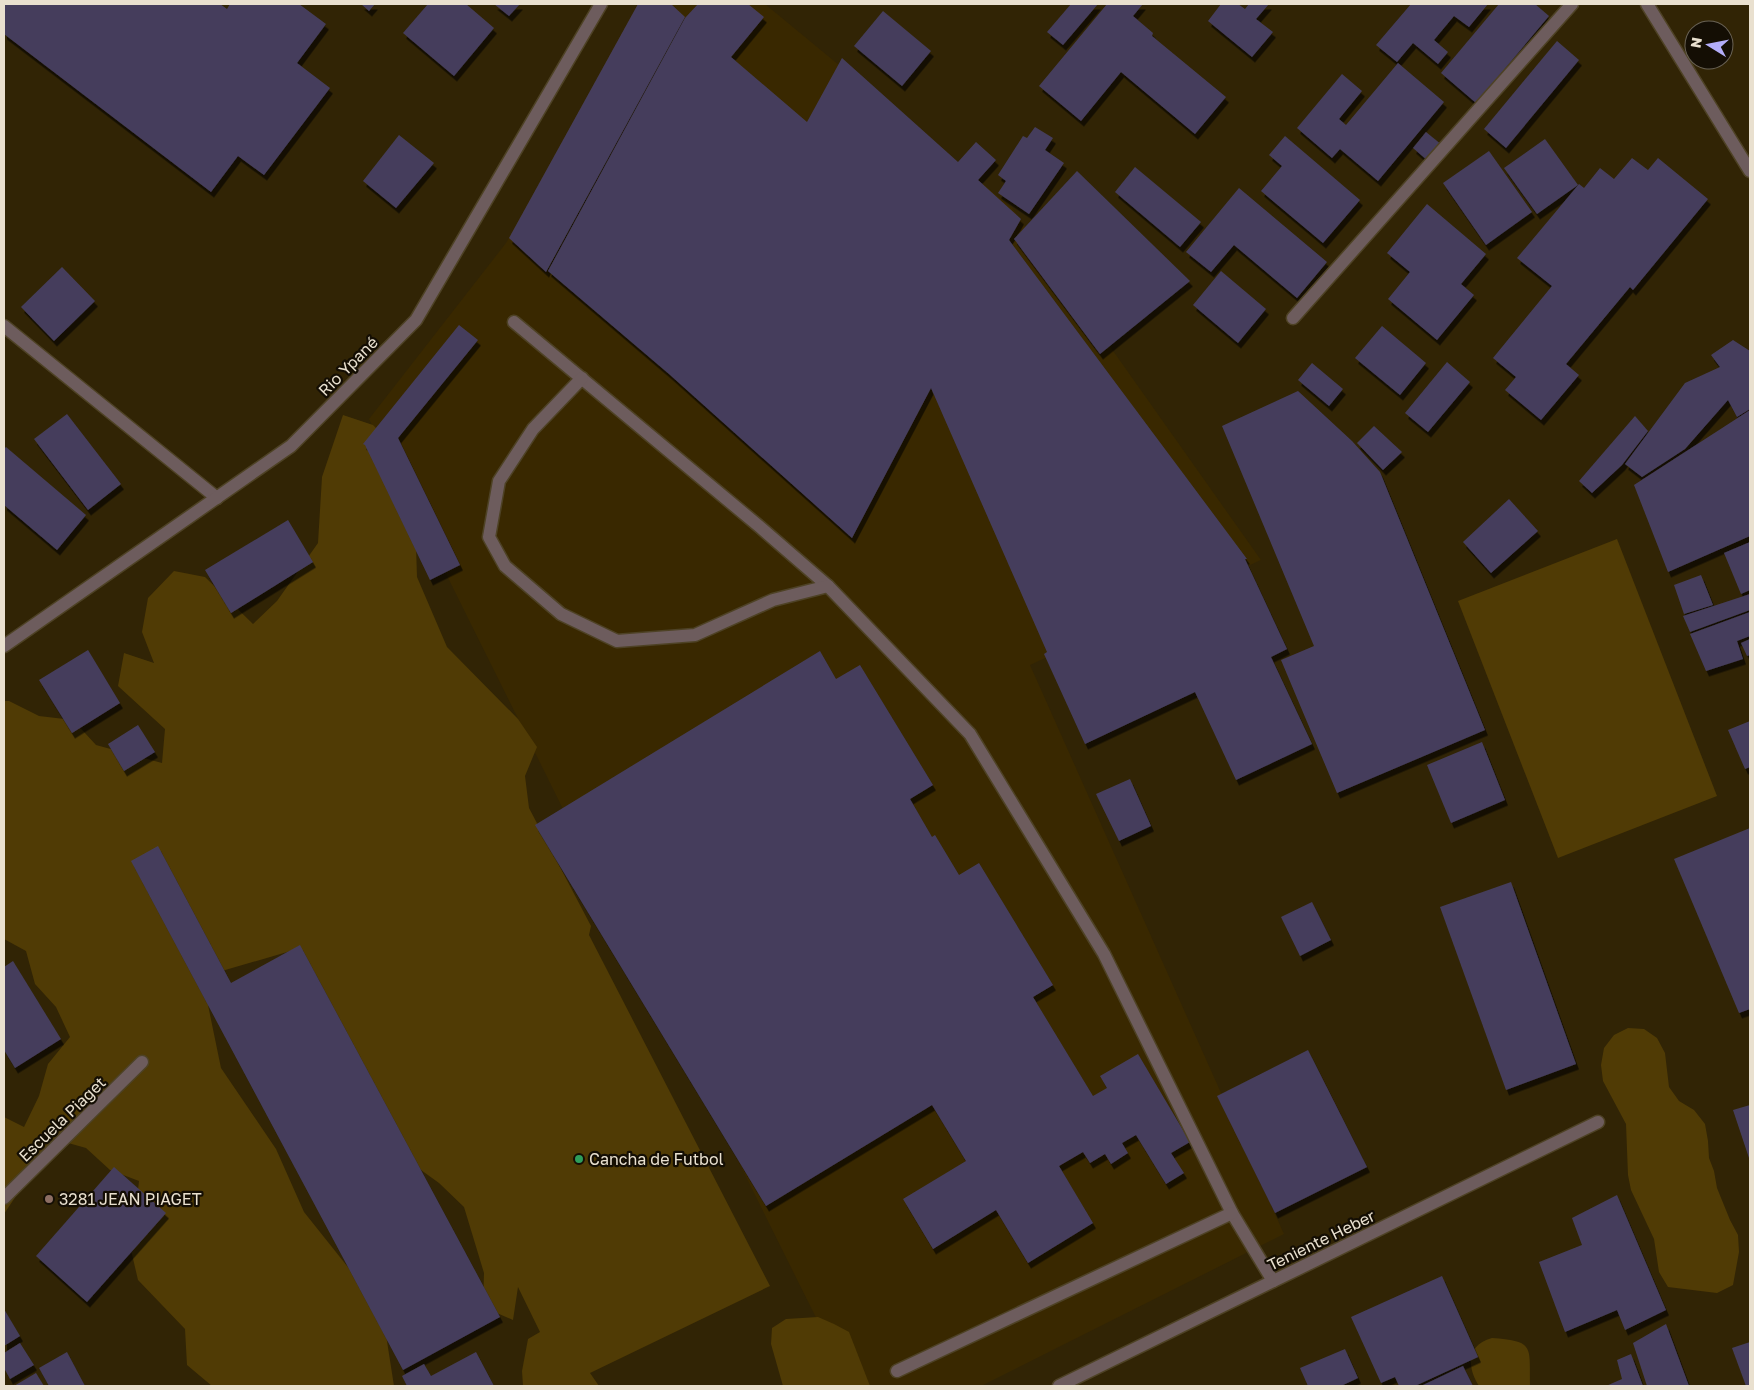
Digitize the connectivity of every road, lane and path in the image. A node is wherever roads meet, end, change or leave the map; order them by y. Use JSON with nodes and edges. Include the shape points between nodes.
{"nodes":[{"id":1,"x":601,"y":4,"type":"edge"},
{"id":2,"x":1572,"y":4,"type":"edge"},
{"id":3,"x":1647,"y":4,"type":"edge"},
{"id":4,"x":1750,"y":171,"type":"edge"},
{"id":5,"x":1292,"y":318,"type":"dead end"},
{"id":6,"x":514,"y":322,"type":"dead end"},
{"id":7,"x":4,"y":326,"type":"edge"},
{"id":8,"x":582,"y":378,"type":"junction"},
{"id":9,"x":216,"y":498,"type":"junction"},
{"id":10,"x":828,"y":586,"type":"junction"},
{"id":11,"x":4,"y":646,"type":"edge"},
{"id":12,"x":142,"y":1062,"type":"dead end"},
{"id":13,"x":1598,"y":1122,"type":"dead end"},
{"id":14,"x":4,"y":1198,"type":"edge"},
{"id":15,"x":1232,"y":1214,"type":"junction"},
{"id":16,"x":1273,"y":1281,"type":"junction"},
{"id":17,"x":897,"y":1371,"type":"dead end"},
{"id":18,"x":1059,"y":1386,"type":"edge"}],
"edges":[{"from":1,"to":9,"type":"street","name":"Rio Ypané","via":[[416,320],[291,446]]},
{"from":2,"to":5,"type":"street"},
{"from":3,"to":4,"type":"street"},
{"from":6,"to":8,"type":"street"},
{"from":7,"to":9,"type":"street"},
{"from":8,"to":10,"type":"street"},
{"from":8,"to":10,"type":"street","via":[[533,429],[499,482],[489,537],[505,566],[561,614],[617,641],[695,635],[774,600]]},
{"from":9,"to":11,"type":"street","name":"Rio Ypané"},
{"from":10,"to":15,"type":"street","via":[[970,734],[1104,954]]},
{"from":12,"to":14,"type":"street","name":"Escuela Piaget"},
{"from":13,"to":16,"type":"street","name":"Teniente Heber"},
{"from":15,"to":16,"type":"street"},
{"from":15,"to":17,"type":"street"},
{"from":16,"to":18,"type":"street","name":"Teniente Heber"}]}
